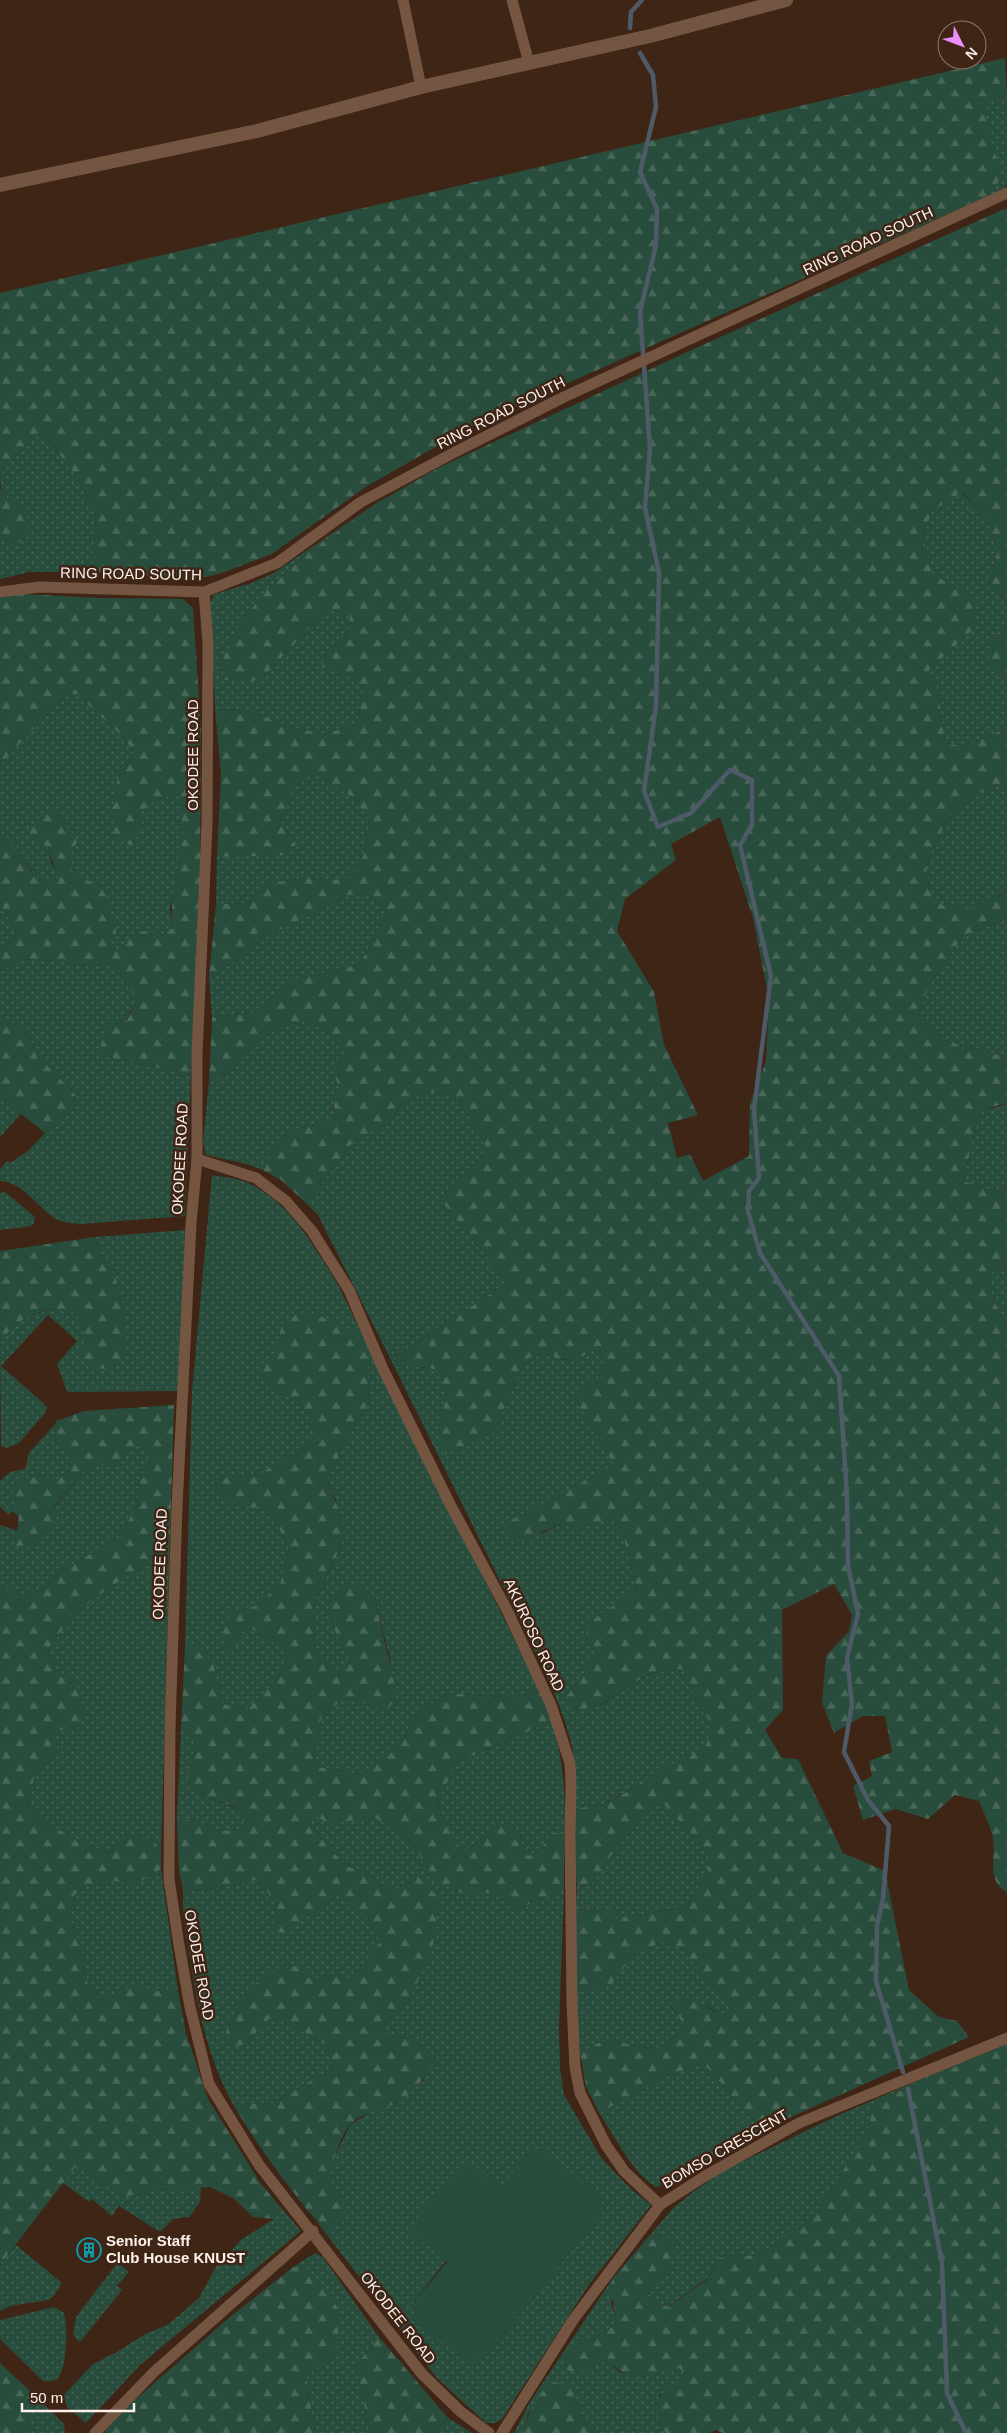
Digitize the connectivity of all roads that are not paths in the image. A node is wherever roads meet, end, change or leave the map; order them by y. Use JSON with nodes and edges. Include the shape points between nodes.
{"nodes":[{"id":1,"x":403,"y":0,"type":"edge"},
{"id":2,"x":512,"y":0,"type":"edge"},
{"id":3,"x":786,"y":0,"type":"edge"},
{"id":4,"x":529,"y":63,"type":"junction"},
{"id":5,"x":421,"y":87,"type":"junction"},
{"id":6,"x":0,"y":185,"type":"edge"},
{"id":7,"x":1007,"y":193,"type":"edge"},
{"id":8,"x":0,"y":592,"type":"edge"},
{"id":9,"x":204,"y":592,"type":"junction"},
{"id":10,"x":197,"y":1159,"type":"junction"},
{"id":11,"x":1007,"y":2038,"type":"edge"},
{"id":12,"x":660,"y":2205,"type":"junction"},
{"id":13,"x":313,"y":2231,"type":"junction"},
{"id":14,"x":95,"y":2433,"type":"edge"},
{"id":15,"x":489,"y":2433,"type":"edge"},
{"id":16,"x":502,"y":2433,"type":"edge"}],
"edges":[{"from":1,"to":5,"type":"street"},
{"from":2,"to":4,"type":"street"},
{"from":3,"to":4,"type":"street","via":[[650,36]]},
{"from":4,"to":5,"type":"street"},
{"from":5,"to":6,"type":"street","via":[[257,131]]},
{"from":7,"to":9,"type":"street","name":"RING ROAD SOUTH","via":[[566,396],[361,502],[278,563]]},
{"from":8,"to":9,"type":"street","name":"RING ROAD SOUTH","via":[[38,587]]},
{"from":9,"to":10,"type":"street","name":"OKODEE ROAD","via":[[208,644],[208,814],[197,1054]]},
{"from":10,"to":12,"type":"street","name":"AKUROSO ROAD","via":[[256,1178],[286,1201],[312,1232],[349,1290],[383,1369],[507,1610],[551,1705],[570,1763],[571,1776],[572,2005],[575,2067],[580,2093],[606,2145],[624,2171]]},
{"from":10,"to":13,"type":"street","name":"OKODEE ROAD","via":[[175,1560],[169,1879],[190,2007],[209,2084],[259,2165]]},
{"from":11,"to":12,"type":"street","name":"BOMSO CRESCENT","via":[[800,2123]]},
{"from":12,"to":16,"type":"street","name":"BOMSO CRESCENT","via":[[574,2320]]},
{"from":13,"to":14,"type":"street","via":[[154,2372]]},
{"from":13,"to":15,"type":"street","name":"OKODEE ROAD","via":[[422,2374],[461,2412]]}]}
